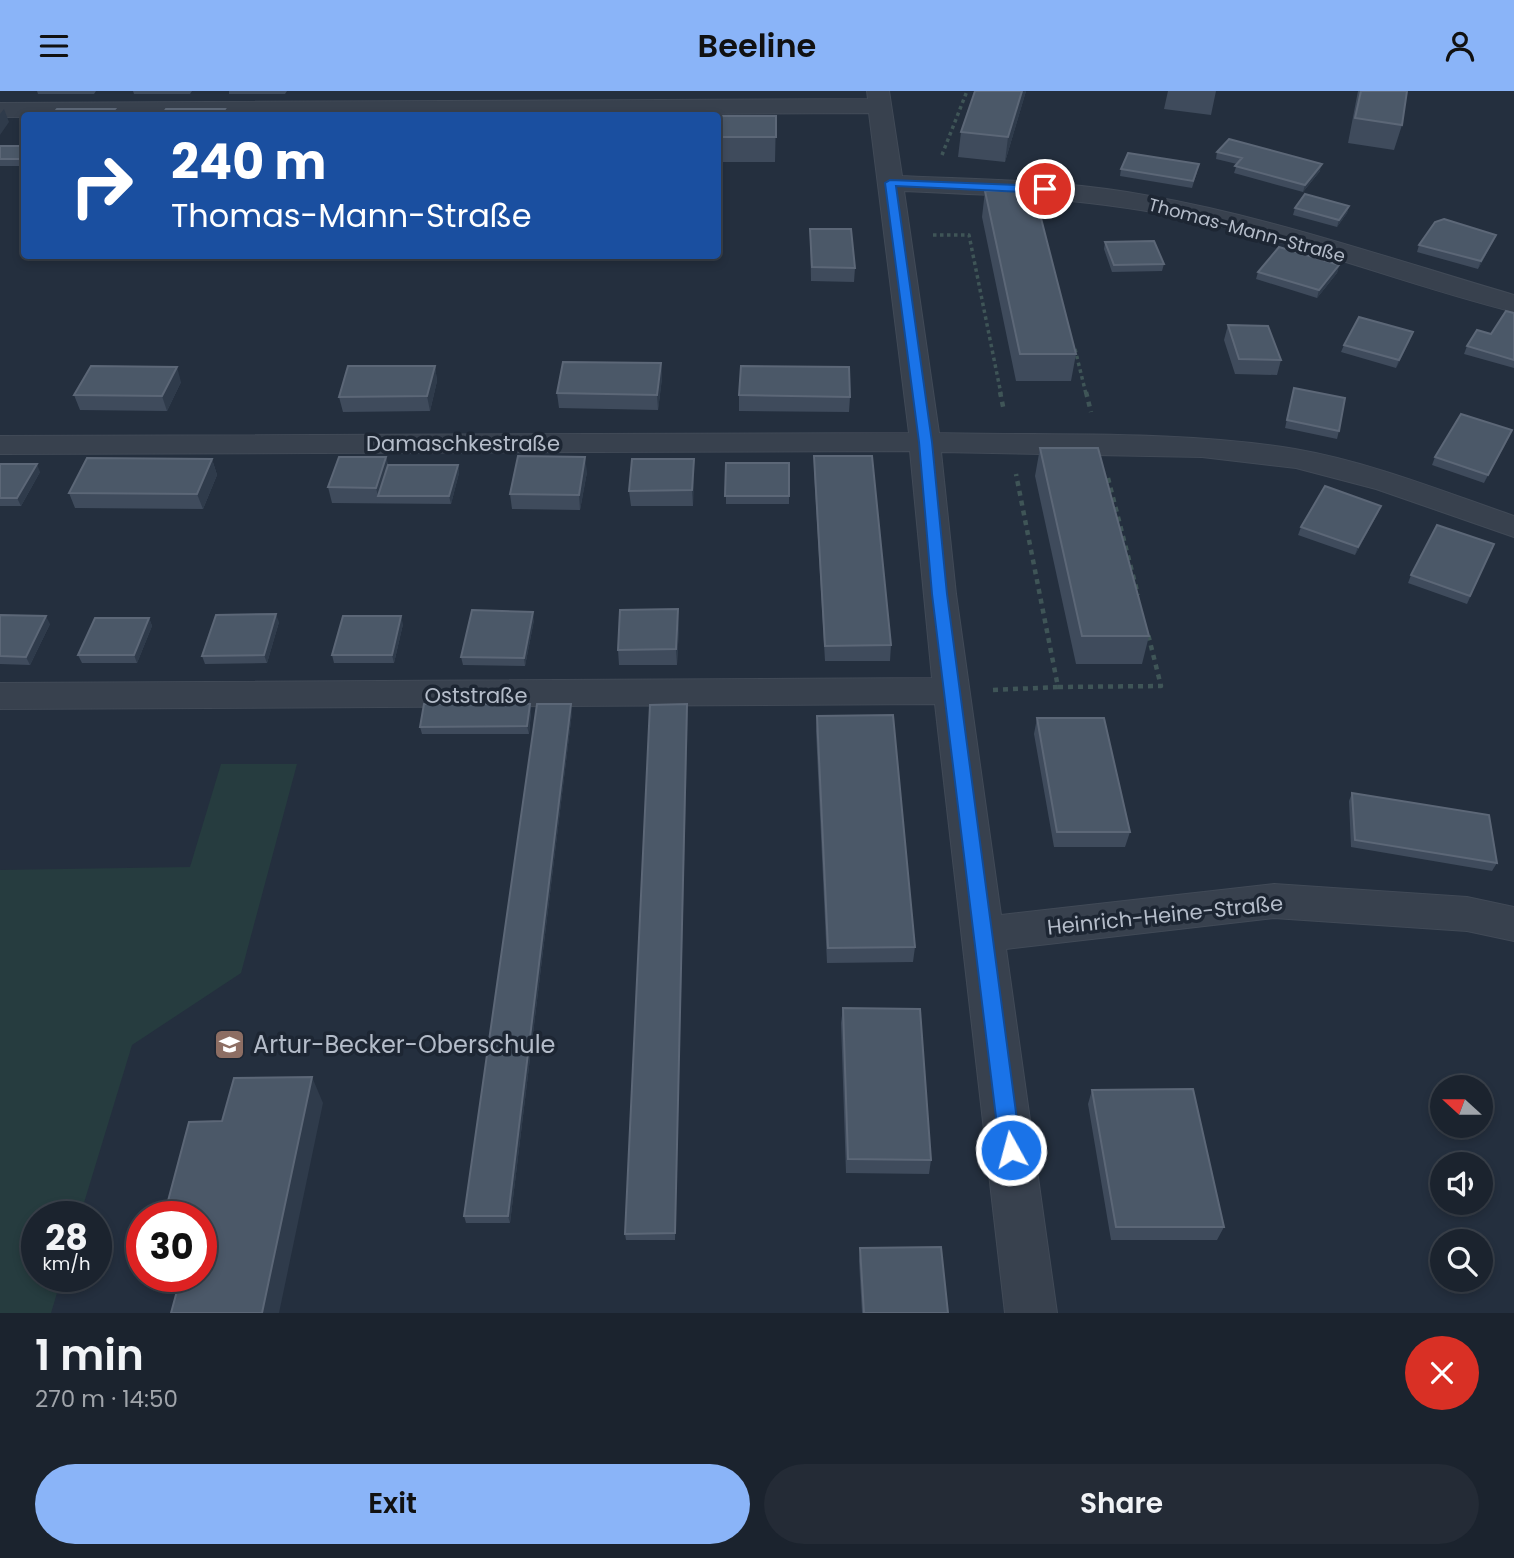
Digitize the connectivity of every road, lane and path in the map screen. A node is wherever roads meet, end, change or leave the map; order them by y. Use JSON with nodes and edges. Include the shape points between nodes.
{"nodes":[{"id":1,"x":967,"y":91,"type":"edge"},
{"id":2,"x":878,"y":99,"type":"edge"},
{"id":3,"x":0,"y":110,"type":"edge"},
{"id":4,"x":890,"y":183,"type":"junction"},
{"id":5,"x":930,"y":185,"type":"junction"},
{"id":6,"x":1514,"y":304,"type":"edge"},
{"id":7,"x":925,"y":442,"type":"junction"},
{"id":8,"x":0,"y":445,"type":"edge"},
{"id":9,"x":1514,"y":527,"type":"edge"},
{"id":10,"x":952,"y":691,"type":"junction"},
{"id":11,"x":0,"y":696,"type":"edge"},
{"id":12,"x":1514,"y":924,"type":"edge"},
{"id":13,"x":983,"y":934,"type":"junction"},
{"id":14,"x":1031,"y":1313,"type":"edge"}],
"edges":[{"from":1,"to":5,"type":"path"},
{"from":2,"to":3,"type":"street"},
{"from":2,"to":4,"type":"street"},
{"from":4,"to":5,"type":"street","name":"Thomas-Mann-Straße"},
{"from":4,"to":7,"type":"street"},
{"from":5,"to":6,"type":"street","name":"Thomas-Mann-Straße","via":[[1045,189],[1149,203]]},
{"from":7,"to":8,"type":"street","name":"Damaschkestraße"},
{"from":7,"to":9,"type":"street","name":"Damaschkestraße","via":[[1202,448],[1296,459],[1387,482]]},
{"from":7,"to":10,"type":"street"},
{"from":10,"to":11,"type":"street","name":"Oststraße"},
{"from":10,"to":13,"type":"street"},
{"from":12,"to":13,"type":"street","name":"Heinrich-Heine-Straße","via":[[1467,914],[1273,901]]},
{"from":13,"to":14,"type":"street"}]}
